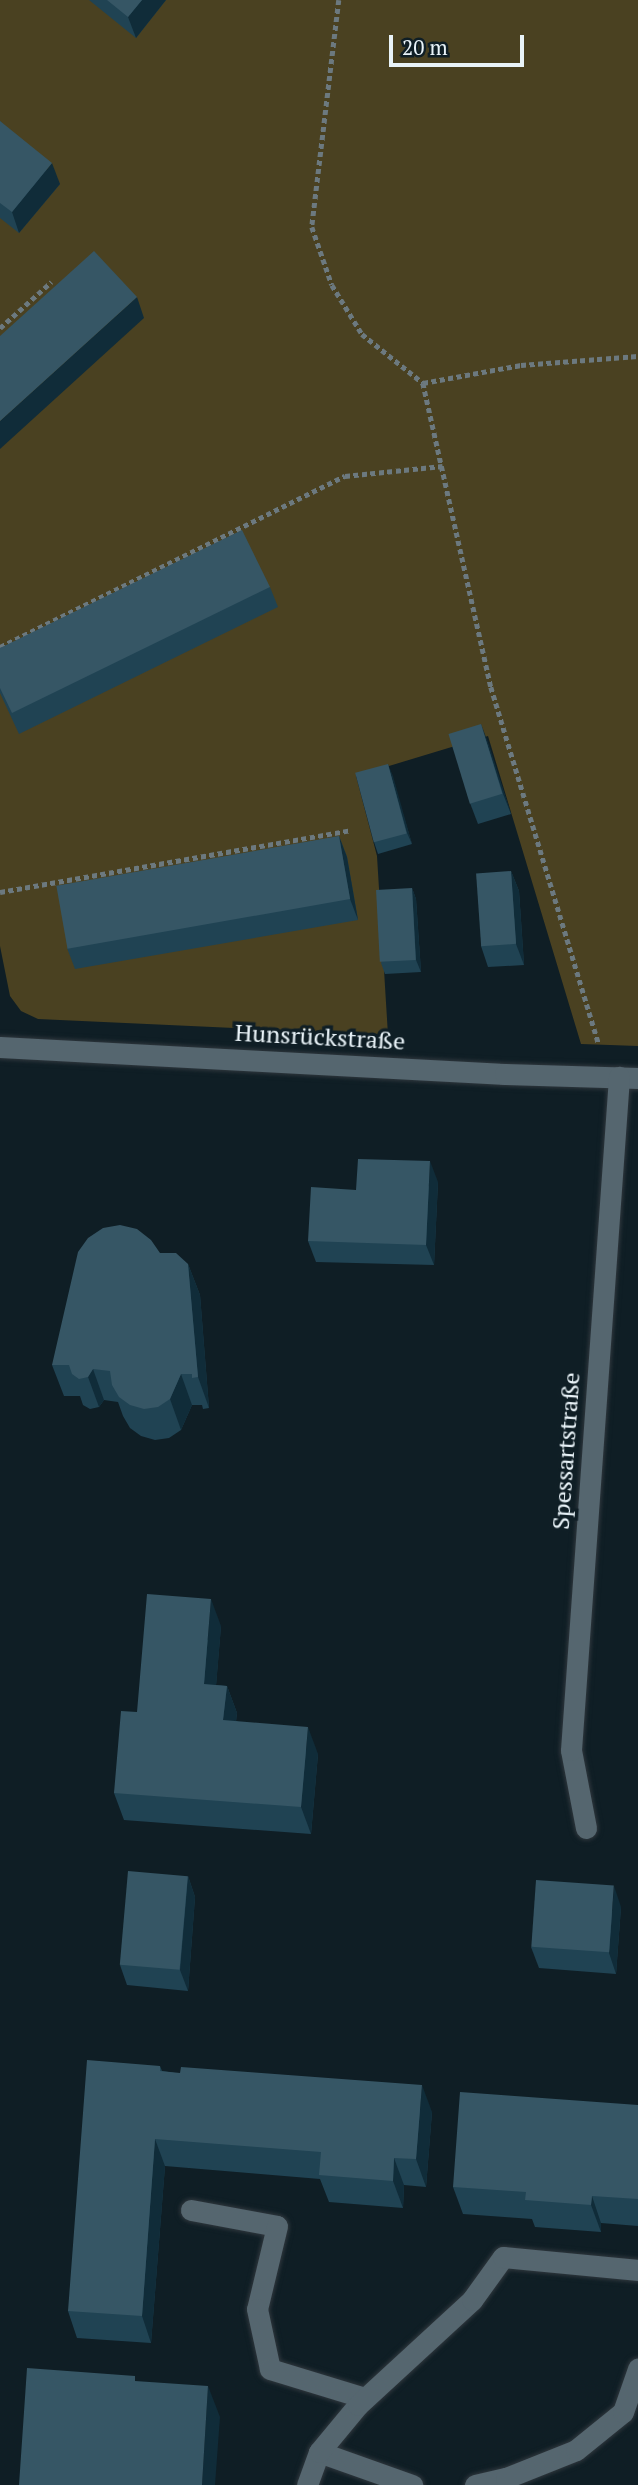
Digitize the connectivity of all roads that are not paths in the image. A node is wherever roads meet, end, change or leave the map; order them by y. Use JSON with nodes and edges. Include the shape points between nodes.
{"nodes":[{"id":1,"x":0,"y":1047,"type":"edge"},
{"id":2,"x":629,"y":1078,"type":"edge"},
{"id":3,"x":586,"y":1828,"type":"dead end"},
{"id":4,"x":191,"y":2210,"type":"dead end"},
{"id":5,"x":638,"y":2270,"type":"edge"},
{"id":6,"x":638,"y":2369,"type":"edge"},
{"id":7,"x":365,"y":2398,"type":"junction"},
{"id":8,"x":319,"y":2452,"type":"junction"},
{"id":9,"x":307,"y":2485,"type":"edge"},
{"id":10,"x":412,"y":2485,"type":"edge"},
{"id":11,"x":475,"y":2485,"type":"edge"}],
"edges":[{"from":1,"to":2,"type":"street","name":"Hunsrückstraße"},
{"from":2,"to":3,"type":"street","name":"Spessartstraße","via":[[571,1750]]},
{"from":4,"to":7,"type":"street","via":[[277,2226],[257,2309],[270,2369]]},
{"from":5,"to":7,"type":"street","via":[[503,2257],[472,2300]]},
{"from":6,"to":11,"type":"street","via":[[623,2412],[576,2450],[506,2478]]},
{"from":7,"to":8,"type":"street"},
{"from":8,"to":9,"type":"street"},
{"from":8,"to":10,"type":"street"}]}
